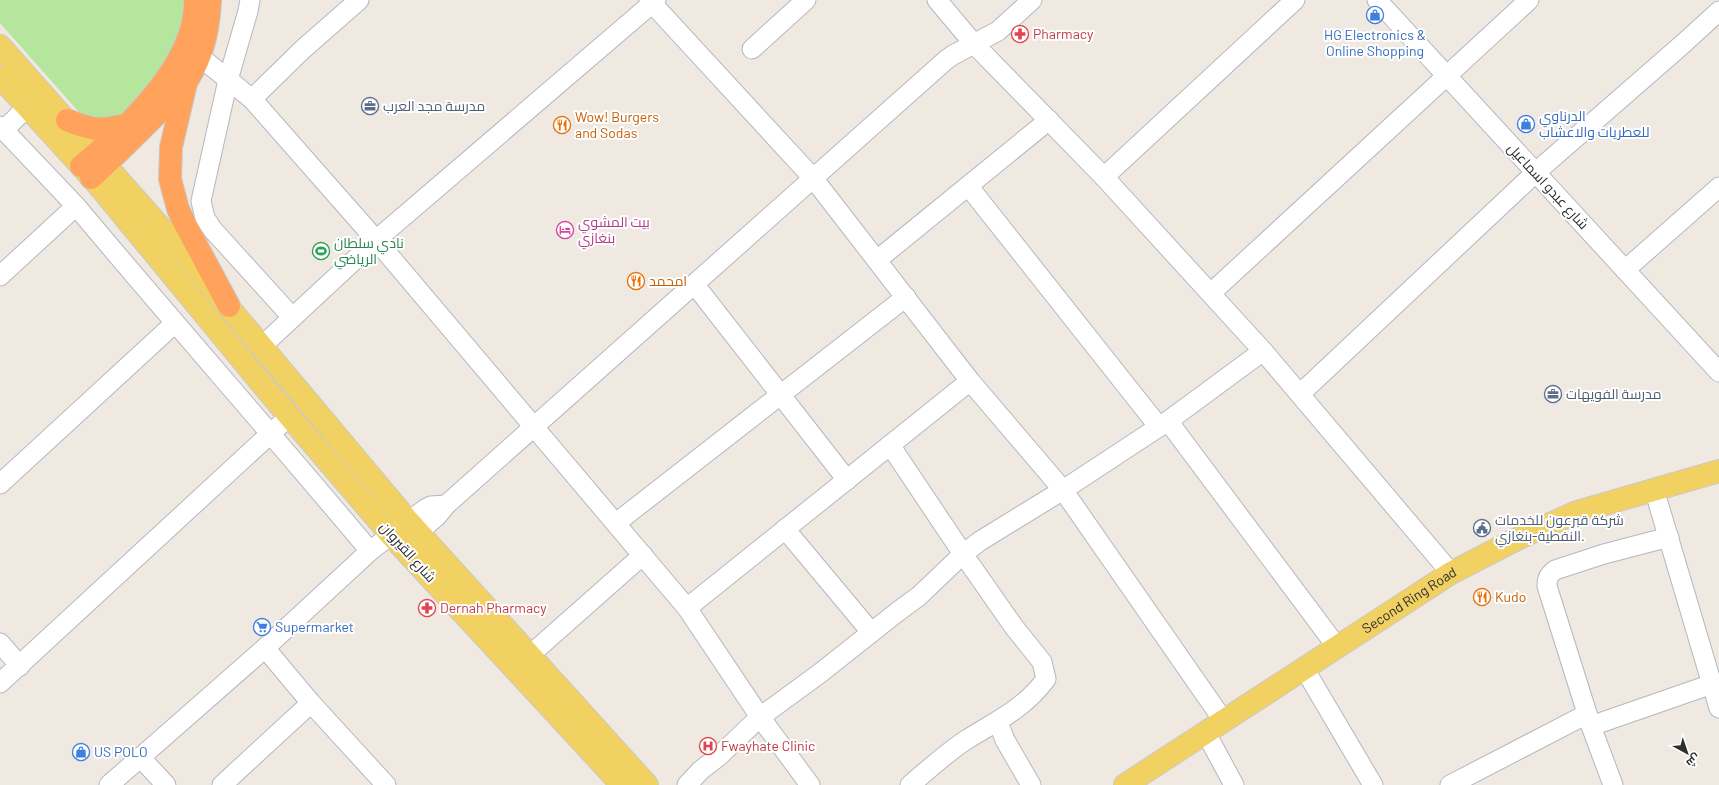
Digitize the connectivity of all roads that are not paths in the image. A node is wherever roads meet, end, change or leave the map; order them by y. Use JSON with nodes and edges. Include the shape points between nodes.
{"nodes":[{"id":1,"x":195,"y":0,"type":"edge"},
{"id":2,"x":210,"y":0,"type":"edge"},
{"id":3,"x":250,"y":0,"type":"edge"},
{"id":4,"x":359,"y":0,"type":"edge"},
{"id":5,"x":806,"y":0,"type":"edge"},
{"id":6,"x":937,"y":0,"type":"edge"},
{"id":7,"x":1032,"y":0,"type":"edge"},
{"id":8,"x":1295,"y":0,"type":"edge"},
{"id":9,"x":1377,"y":0,"type":"edge"},
{"id":10,"x":1529,"y":0,"type":"edge"},
{"id":11,"x":652,"y":1,"type":"edge"},
{"id":12,"x":1719,"y":10,"type":"edge"},
{"id":13,"x":974,"y":44,"type":"junction"},
{"id":14,"x":0,"y":46,"type":"edge"},
{"id":15,"x":752,"y":49,"type":"dead end"},
{"id":16,"x":199,"y":56,"type":"junction"},
{"id":17,"x":0,"y":77,"type":"edge"},
{"id":18,"x":1447,"y":77,"type":"junction"},
{"id":19,"x":188,"y":80,"type":"junction"},
{"id":20,"x":228,"y":80,"type":"junction"},
{"id":21,"x":252,"y":99,"type":"junction"},
{"id":22,"x":27,"y":107,"type":"junction"},
{"id":23,"x":67,"y":120,"type":"junction"},
{"id":24,"x":1048,"y":120,"type":"junction"},
{"id":25,"x":129,"y":124,"type":"junction"},
{"id":26,"x":2,"y":128,"type":"edge"},
{"id":27,"x":94,"y":165,"type":"junction"},
{"id":28,"x":1535,"y":173,"type":"junction"},
{"id":29,"x":1104,"y":177,"type":"junction"},
{"id":30,"x":813,"y":178,"type":"junction"},
{"id":31,"x":969,"y":187,"type":"junction"},
{"id":32,"x":1719,"y":187,"type":"edge"},
{"id":33,"x":76,"y":206,"type":"junction"},
{"id":34,"x":376,"y":240,"type":"junction"},
{"id":35,"x":877,"y":260,"type":"junction"},
{"id":36,"x":1625,"y":270,"type":"junction"},
{"id":37,"x":0,"y":276,"type":"edge"},
{"id":38,"x":695,"y":285,"type":"junction"},
{"id":39,"x":1211,"y":293,"type":"junction"},
{"id":40,"x":906,"y":297,"type":"junction"},
{"id":41,"x":229,"y":306,"type":"junction"},
{"id":42,"x":292,"y":317,"type":"junction"},
{"id":43,"x":175,"y":323,"type":"junction"},
{"id":44,"x":262,"y":346,"type":"junction"},
{"id":45,"x":1263,"y":351,"type":"junction"},
{"id":46,"x":1717,"y":365,"type":"edge"},
{"id":47,"x":970,"y":381,"type":"junction"},
{"id":48,"x":1300,"y":394,"type":"junction"},
{"id":49,"x":780,"y":395,"type":"junction"},
{"id":50,"x":289,"y":416,"type":"junction"},
{"id":51,"x":1163,"y":424,"type":"junction"},
{"id":52,"x":534,"y":428,"type":"junction"},
{"id":53,"x":272,"y":433,"type":"junction"},
{"id":54,"x":890,"y":446,"type":"junction"},
{"id":55,"x":1719,"y":471,"type":"edge"},
{"id":56,"x":847,"y":480,"type":"junction"},
{"id":57,"x":0,"y":484,"type":"edge"},
{"id":58,"x":1654,"y":489,"type":"junction"},
{"id":59,"x":1063,"y":490,"type":"junction"},
{"id":60,"x":616,"y":523,"type":"junction"},
{"id":61,"x":414,"y":526,"type":"junction"},
{"id":62,"x":785,"y":530,"type":"junction"},
{"id":63,"x":1669,"y":537,"type":"junction"},
{"id":64,"x":396,"y":541,"type":"junction"},
{"id":65,"x":370,"y":551,"type":"junction"},
{"id":66,"x":963,"y":554,"type":"junction"},
{"id":67,"x":643,"y":555,"type":"junction"},
{"id":68,"x":1451,"y":573,"type":"junction"},
{"id":69,"x":687,"y":608,"type":"junction"},
{"id":70,"x":871,"y":632,"type":"junction"},
{"id":71,"x":0,"y":644,"type":"edge"},
{"id":72,"x":1337,"y":647,"type":"junction"},
{"id":73,"x":265,"y":648,"type":"junction"},
{"id":74,"x":530,"y":655,"type":"junction"},
{"id":75,"x":20,"y":666,"type":"junction"},
{"id":76,"x":1304,"y":668,"type":"junction"},
{"id":77,"x":0,"y":683,"type":"edge"},
{"id":78,"x":1712,"y":684,"type":"junction"},
{"id":79,"x":311,"y":703,"type":"junction"},
{"id":80,"x":1719,"y":708,"type":"edge"},
{"id":81,"x":760,"y":717,"type":"junction"},
{"id":82,"x":1223,"y":720,"type":"junction"},
{"id":83,"x":1589,"y":720,"type":"junction"},
{"id":84,"x":998,"y":722,"type":"junction"},
{"id":85,"x":1206,"y":734,"type":"junction"},
{"id":86,"x":140,"y":757,"type":"junction"},
{"id":87,"x":109,"y":785,"type":"edge"},
{"id":88,"x":166,"y":785,"type":"edge"},
{"id":89,"x":222,"y":785,"type":"edge"},
{"id":90,"x":386,"y":785,"type":"edge"},
{"id":91,"x":622,"y":785,"type":"edge"},
{"id":92,"x":647,"y":785,"type":"edge"},
{"id":93,"x":687,"y":785,"type":"edge"},
{"id":94,"x":810,"y":785,"type":"edge"},
{"id":95,"x":910,"y":785,"type":"edge"},
{"id":96,"x":1032,"y":785,"type":"edge"},
{"id":97,"x":1125,"y":785,"type":"edge"},
{"id":98,"x":1234,"y":785,"type":"edge"},
{"id":99,"x":1374,"y":785,"type":"edge"},
{"id":100,"x":1450,"y":785,"type":"edge"},
{"id":101,"x":1613,"y":785,"type":"edge"}],
"edges":[{"from":1,"to":25,"type":"highway","via":[[189,34],[181,54],[163,83]]},
{"from":2,"to":16,"type":"highway","via":[[209,19]]},
{"from":3,"to":20,"type":"street"},
{"from":4,"to":21,"type":"street","via":[[302,50]]},
{"from":5,"to":15,"type":"street"},
{"from":6,"to":13,"type":"street"},
{"from":7,"to":13,"type":"street","via":[[998,31]]},
{"from":8,"to":29,"type":"street"},
{"from":9,"to":18,"type":"street","name":"شارع عبدو اسماعيل"},
{"from":10,"to":18,"type":"street"},
{"from":11,"to":30,"type":"street"},
{"from":11,"to":34,"type":"street"},
{"from":12,"to":28,"type":"street"},
{"from":13,"to":24,"type":"street"},
{"from":13,"to":30,"type":"street","via":[[949,58]]},
{"from":14,"to":23,"type":"main road"},
{"from":16,"to":19,"type":"highway"},
{"from":16,"to":20,"type":"street"},
{"from":17,"to":22,"type":"main road"},
{"from":18,"to":28,"type":"street","name":"شارع عبدو اسماعيل"},
{"from":18,"to":39,"type":"street"},
{"from":19,"to":27,"type":"highway","via":[[144,127]]},
{"from":19,"to":41,"type":"highway","via":[[171,146],[170,179],[178,209]]},
{"from":20,"to":21,"type":"street"},
{"from":20,"to":42,"type":"street","via":[[201,201],[205,218]]},
{"from":21,"to":34,"type":"street"},
{"from":22,"to":26,"type":"street"},
{"from":22,"to":27,"type":"main road"},
{"from":23,"to":25,"type":"highway","via":[[86,128],[102,130]]},
{"from":23,"to":27,"type":"main road"},
{"from":24,"to":29,"type":"street"},
{"from":24,"to":31,"type":"street"},
{"from":25,"to":27,"type":"highway"},
{"from":26,"to":33,"type":"street"},
{"from":27,"to":41,"type":"main road"},
{"from":27,"to":50,"type":"main road","name":"شارع القيروان","via":[[203,311]]},
{"from":28,"to":36,"type":"street","name":"شارع عبدو اسماعيل"},
{"from":28,"to":48,"type":"street"},
{"from":29,"to":39,"type":"street"},
{"from":30,"to":35,"type":"street"},
{"from":30,"to":38,"type":"street"},
{"from":31,"to":35,"type":"street"},
{"from":31,"to":51,"type":"street"},
{"from":32,"to":36,"type":"street"},
{"from":33,"to":37,"type":"street"},
{"from":33,"to":43,"type":"street"},
{"from":34,"to":42,"type":"street"},
{"from":34,"to":52,"type":"street"},
{"from":35,"to":40,"type":"street"},
{"from":36,"to":46,"type":"street","name":"شارع عبدو اسماعيل"},
{"from":38,"to":49,"type":"street"},
{"from":38,"to":52,"type":"street"},
{"from":39,"to":45,"type":"street"},
{"from":40,"to":47,"type":"street"},
{"from":40,"to":49,"type":"street"},
{"from":41,"to":44,"type":"main road"},
{"from":42,"to":44,"type":"street"},
{"from":43,"to":53,"type":"street"},
{"from":43,"to":57,"type":"street"},
{"from":44,"to":61,"type":"main road"},
{"from":45,"to":48,"type":"street"},
{"from":45,"to":51,"type":"street"},
{"from":47,"to":54,"type":"street"},
{"from":47,"to":59,"type":"street"},
{"from":48,"to":68,"type":"street"},
{"from":49,"to":56,"type":"street"},
{"from":49,"to":60,"type":"street"},
{"from":50,"to":53,"type":"street"},
{"from":50,"to":64,"type":"main road","name":"شارع القيروان"},
{"from":51,"to":59,"type":"street"},
{"from":51,"to":72,"type":"street"},
{"from":52,"to":60,"type":"street"},
{"from":52,"to":61,"type":"street","via":[[446,504],[437,516]]},
{"from":53,"to":65,"type":"street"},
{"from":53,"to":75,"type":"street"},
{"from":54,"to":56,"type":"street"},
{"from":54,"to":66,"type":"street"},
{"from":55,"to":58,"type":"main road","name":"Second Ring Road"},
{"from":56,"to":62,"type":"street"},
{"from":58,"to":63,"type":"street"},
{"from":58,"to":68,"type":"main road","name":"Second Ring Road","via":[[1577,512]]},
{"from":59,"to":66,"type":"street"},
{"from":59,"to":82,"type":"street"},
{"from":60,"to":67,"type":"street"},
{"from":61,"to":64,"type":"street"},
{"from":61,"to":74,"type":"main road"},
{"from":62,"to":69,"type":"street"},
{"from":62,"to":70,"type":"street"},
{"from":63,"to":78,"type":"street"},
{"from":63,"to":83,"type":"street","via":[[1604,554],[1549,574],[1547,586]]},
{"from":64,"to":65,"type":"street"},
{"from":64,"to":91,"type":"main road","name":"شارع القيروان"},
{"from":65,"to":73,"type":"street"},
{"from":66,"to":70,"type":"street","via":[[919,596]]},
{"from":66,"to":84,"type":"street","via":[[1014,628],[1042,662],[1046,679],[1035,693]]},
{"from":67,"to":69,"type":"street"},
{"from":67,"to":74,"type":"street"},
{"from":68,"to":72,"type":"main road","name":"Second Ring Road"},
{"from":69,"to":81,"type":"street"},
{"from":70,"to":81,"type":"street"},
{"from":71,"to":75,"type":"street"},
{"from":72,"to":76,"type":"main road","name":"Second Ring Road"},
{"from":73,"to":79,"type":"street"},
{"from":73,"to":86,"type":"street"},
{"from":74,"to":92,"type":"main road"},
{"from":75,"to":77,"type":"street"},
{"from":76,"to":82,"type":"main road","name":"Second Ring Road"},
{"from":76,"to":99,"type":"street"},
{"from":78,"to":80,"type":"street"},
{"from":78,"to":83,"type":"street"},
{"from":79,"to":89,"type":"street"},
{"from":79,"to":90,"type":"street"},
{"from":81,"to":93,"type":"street"},
{"from":81,"to":94,"type":"street"},
{"from":82,"to":85,"type":"main road","name":"Second Ring Road"},
{"from":83,"to":100,"type":"street"},
{"from":83,"to":101,"type":"street"},
{"from":84,"to":95,"type":"street","via":[[964,741]]},
{"from":84,"to":96,"type":"street","via":[[1005,740]]},
{"from":85,"to":97,"type":"main road","name":"Second Ring Road"},
{"from":85,"to":98,"type":"street"},
{"from":86,"to":87,"type":"street"},
{"from":86,"to":88,"type":"street"}]}
